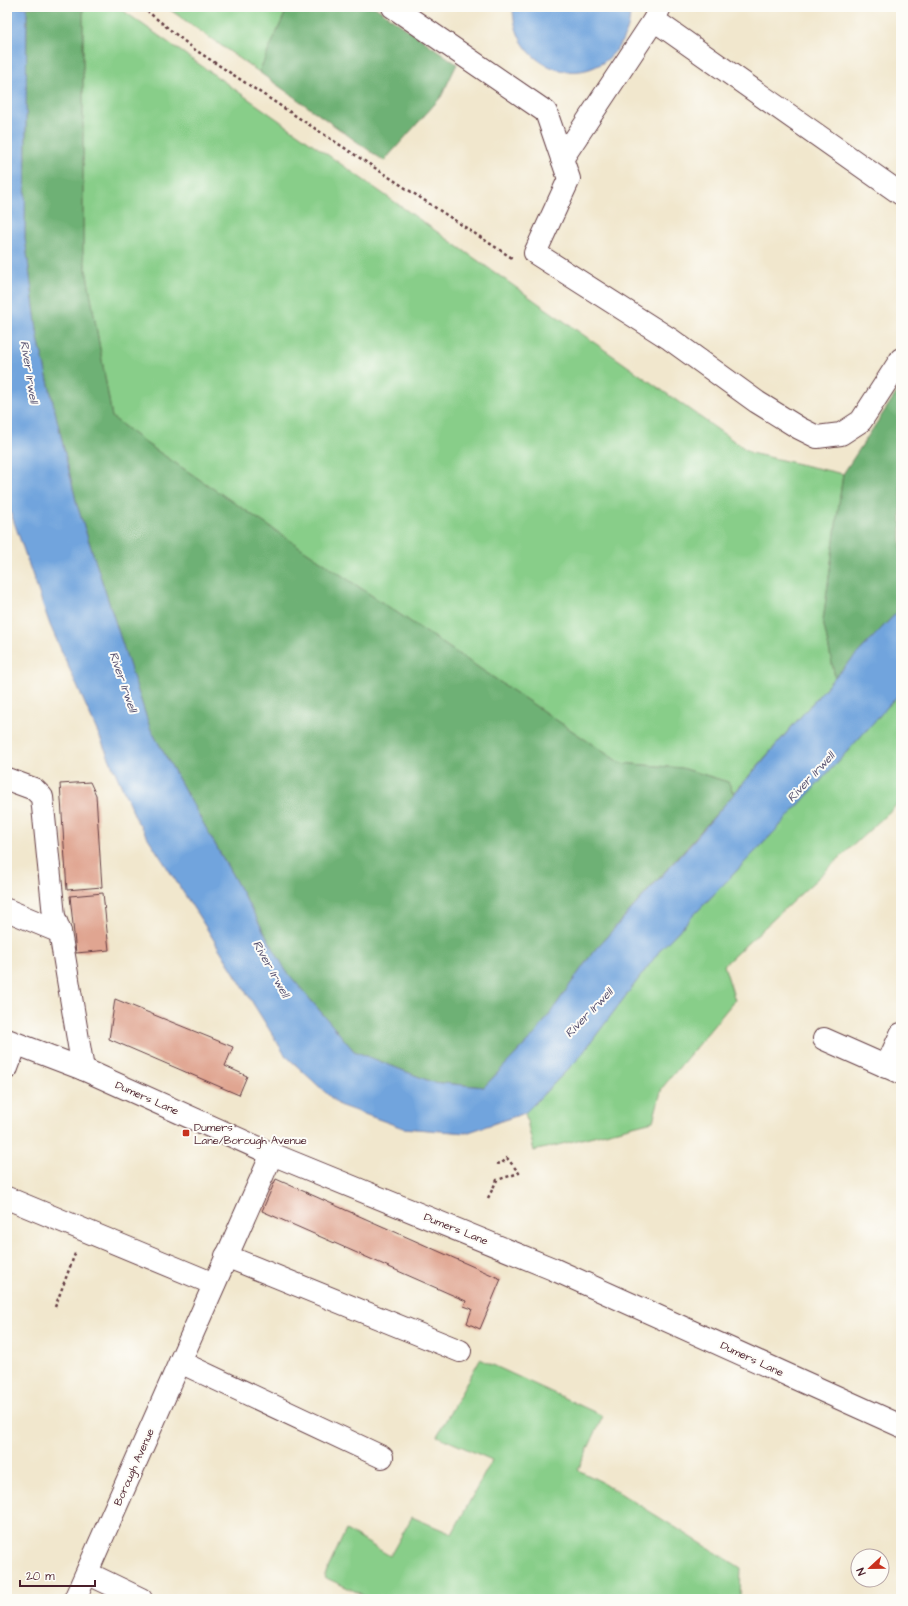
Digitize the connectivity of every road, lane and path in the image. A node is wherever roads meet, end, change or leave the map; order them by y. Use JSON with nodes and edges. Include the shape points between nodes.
{"nodes":[{"id":1,"x":142,"y":7,"type":"edge"},
{"id":2,"x":394,"y":7,"type":"edge"},
{"id":3,"x":657,"y":14,"type":"edge"},
{"id":4,"x":562,"y":159,"type":"junction"},
{"id":5,"x":901,"y":194,"type":"edge"},
{"id":6,"x":535,"y":253,"type":"junction"},
{"id":7,"x":901,"y":359,"type":"edge"},
{"id":8,"x":7,"y":779,"type":"edge"},
{"id":9,"x":7,"y":910,"type":"edge"},
{"id":10,"x":60,"y":932,"type":"junction"},
{"id":11,"x":901,"y":1034,"type":"edge"},
{"id":12,"x":824,"y":1039,"type":"dead end"},
{"id":13,"x":11,"y":1042,"type":"edge"},
{"id":14,"x":7,"y":1068,"type":"edge"},
{"id":15,"x":83,"y":1069,"type":"junction"},
{"id":16,"x":894,"y":1070,"type":"edge"},
{"id":17,"x":272,"y":1154,"type":"junction"},
{"id":18,"x":494,"y":1164,"type":"dead end"},
{"id":19,"x":7,"y":1198,"type":"edge"},
{"id":20,"x":488,"y":1198,"type":"dead end"},
{"id":21,"x":85,"y":1230,"type":"junction"},
{"id":22,"x":226,"y":1256,"type":"junction"},
{"id":23,"x":214,"y":1284,"type":"junction"},
{"id":24,"x":55,"y":1307,"type":"dead end"},
{"id":25,"x":460,"y":1351,"type":"dead end"},
{"id":26,"x":180,"y":1362,"type":"junction"},
{"id":27,"x":901,"y":1426,"type":"edge"},
{"id":28,"x":382,"y":1457,"type":"dead end"},
{"id":29,"x":87,"y":1573,"type":"junction"},
{"id":30,"x":75,"y":1599,"type":"edge"},
{"id":31,"x":141,"y":1599,"type":"edge"}],
"edges":[{"from":1,"to":6,"type":"path","via":[[194,49],[514,259]]},
{"from":2,"to":4,"type":"main road","via":[[546,112]]},
{"from":3,"to":4,"type":"main road"},
{"from":3,"to":5,"type":"main road"},
{"from":4,"to":6,"type":"main road","via":[[569,179]]},
{"from":6,"to":7,"type":"main road","via":[[670,338],[757,402],[817,437],[841,434],[861,421]]},
{"from":8,"to":10,"type":"main road","via":[[34,789],[42,797],[54,916]]},
{"from":9,"to":10,"type":"main road"},
{"from":10,"to":15,"type":"main road"},
{"from":11,"to":16,"type":"main road"},
{"from":12,"to":16,"type":"main road"},
{"from":13,"to":14,"type":"main road"},
{"from":13,"to":15,"type":"main road","name":"Dumers Lane"},
{"from":15,"to":17,"type":"main road","name":"Dumers Lane"},
{"from":17,"to":22,"type":"main road","name":"Borough Avenue"},
{"from":17,"to":27,"type":"main road","name":"Dumers Lane","via":[[553,1269]]},
{"from":18,"to":20,"type":"path","via":[[501,1164],[507,1158],[519,1173],[497,1180]]},
{"from":19,"to":21,"type":"main road"},
{"from":21,"to":23,"type":"main road"},
{"from":21,"to":24,"type":"path"},
{"from":22,"to":23,"type":"main road","name":"Borough Avenue"},
{"from":22,"to":25,"type":"main road"},
{"from":23,"to":26,"type":"main road","name":"Borough Avenue"},
{"from":26,"to":28,"type":"main road"},
{"from":26,"to":29,"type":"main road","name":"Borough Avenue"},
{"from":29,"to":30,"type":"main road","name":"Borough Avenue"},
{"from":29,"to":31,"type":"main road"}]}
